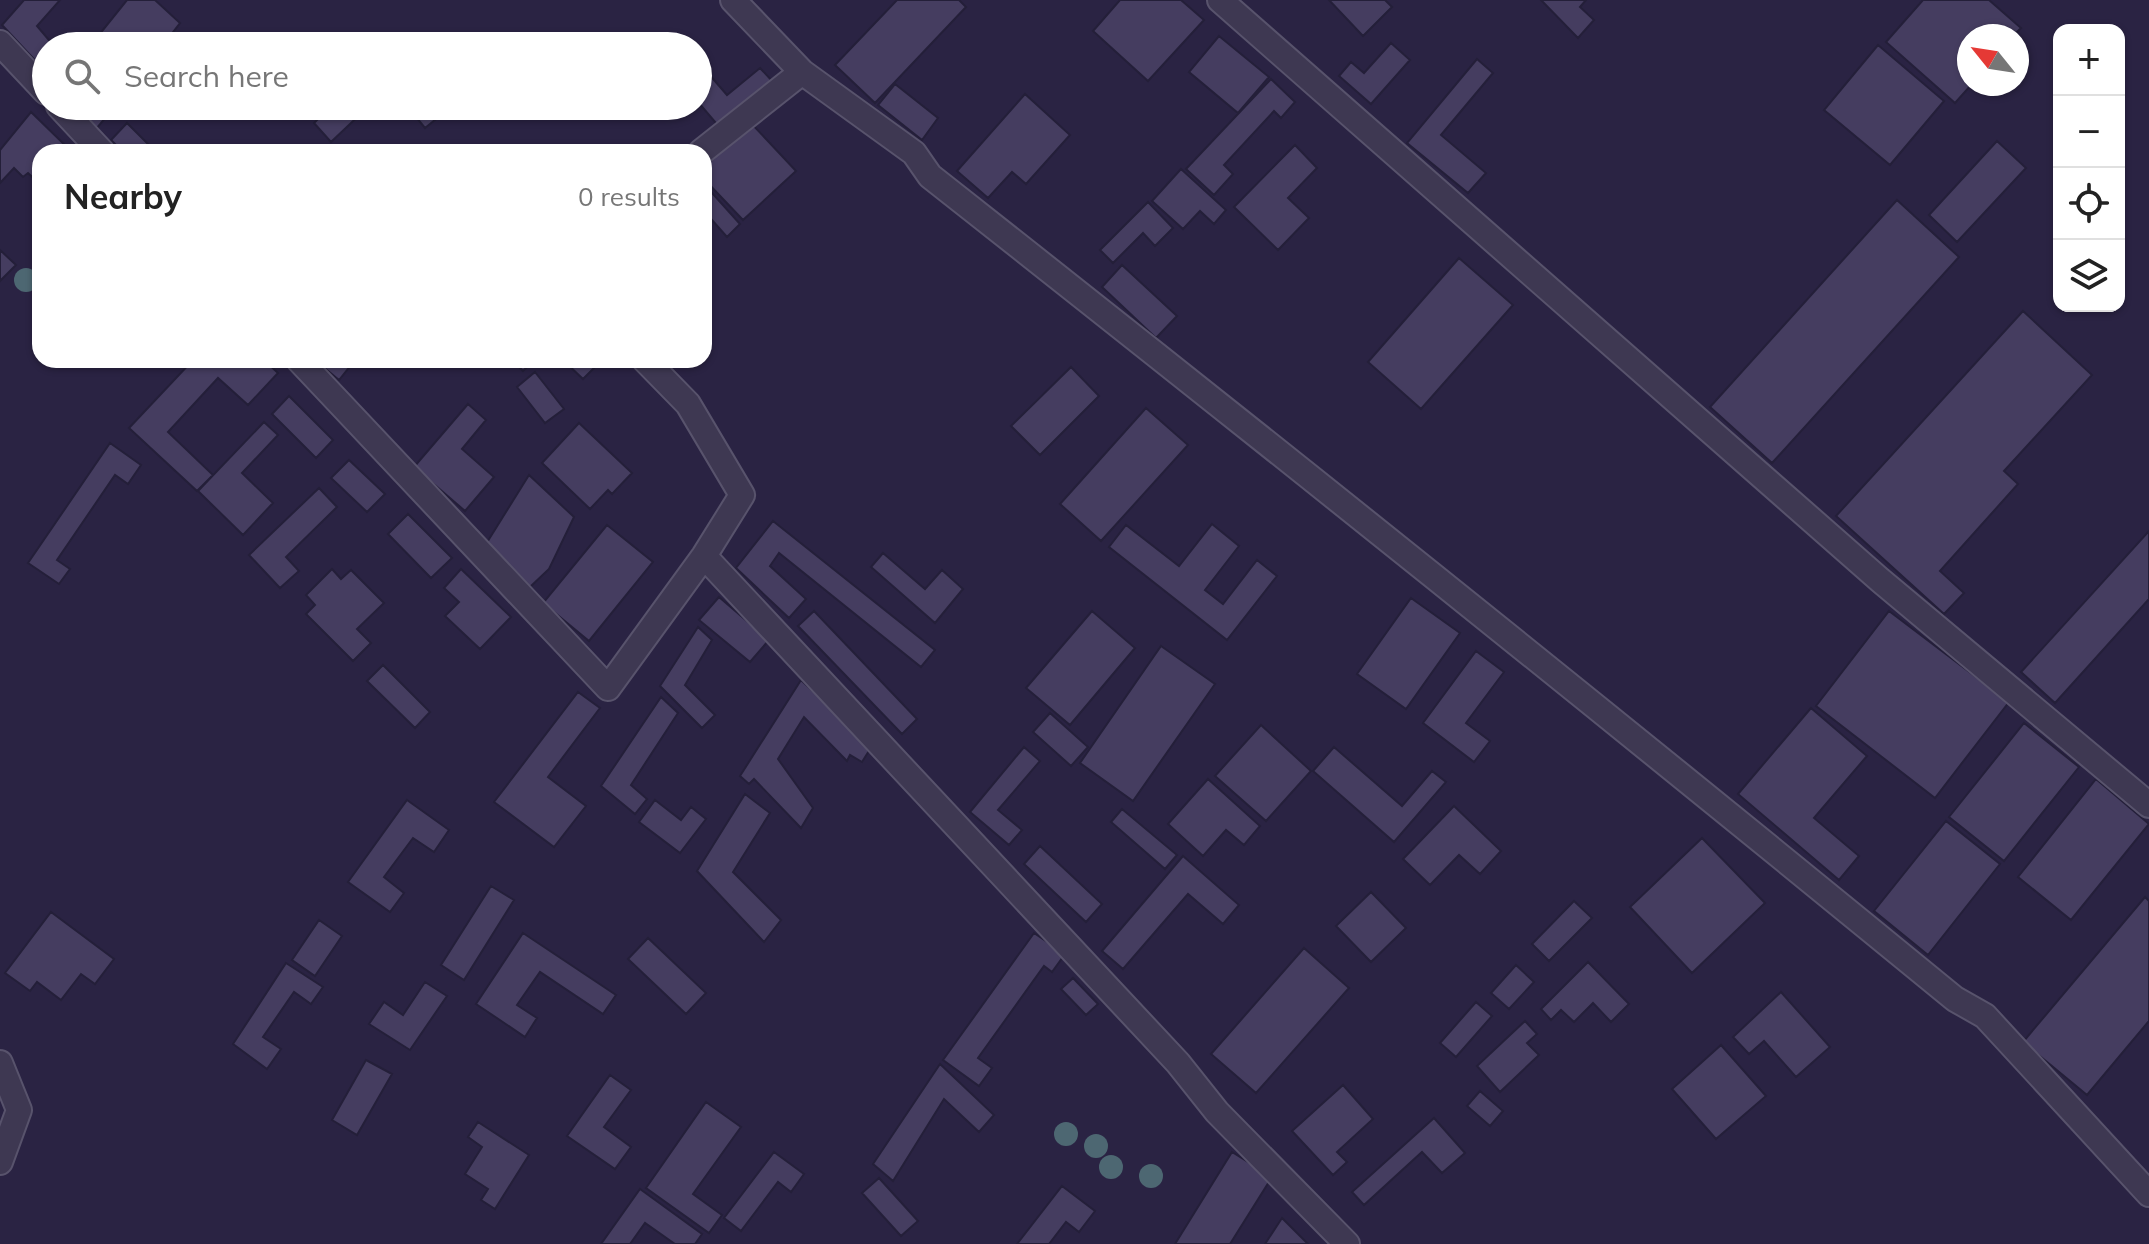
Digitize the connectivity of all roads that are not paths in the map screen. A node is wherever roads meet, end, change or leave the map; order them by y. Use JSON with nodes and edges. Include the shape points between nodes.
{"nodes":[{"id":1,"x":733,"y":0,"type":"edge"},
{"id":2,"x":1220,"y":0,"type":"edge"},
{"id":3,"x":0,"y":43,"type":"edge"},
{"id":4,"x":802,"y":72,"type":"junction"},
{"id":5,"x":32,"y":77,"type":"edge"},
{"id":6,"x":72,"y":120,"type":"edge"},
{"id":7,"x":95,"y":144,"type":"edge"},
{"id":8,"x":711,"y":144,"type":"edge"},
{"id":9,"x":307,"y":368,"type":"edge"},
{"id":10,"x":653,"y":368,"type":"edge"},
{"id":11,"x":704,"y":556,"type":"junction"},
{"id":12,"x":2149,"y":805,"type":"edge"},
{"id":13,"x":0,"y":1063,"type":"edge"},
{"id":14,"x":0,"y":1162,"type":"edge"},
{"id":15,"x":2149,"y":1194,"type":"edge"},
{"id":16,"x":1347,"y":1244,"type":"edge"}],
"edges":[{"from":1,"to":4,"type":"street"},
{"from":2,"to":12,"type":"street","via":[[1880,580]]},
{"from":3,"to":5,"type":"street"},
{"from":4,"to":8,"type":"street"},
{"from":4,"to":15,"type":"street","via":[[914,153],[930,176],[1391,539],[1955,999],[1985,1016]]},
{"from":6,"to":7,"type":"street"},
{"from":9,"to":11,"type":"street","via":[[608,688]]},
{"from":10,"to":11,"type":"street","via":[[688,404],[742,495]]},
{"from":11,"to":16,"type":"street","via":[[1178,1063],[1217,1112]]},
{"from":13,"to":14,"type":"street","via":[[19,1110]]}]}
